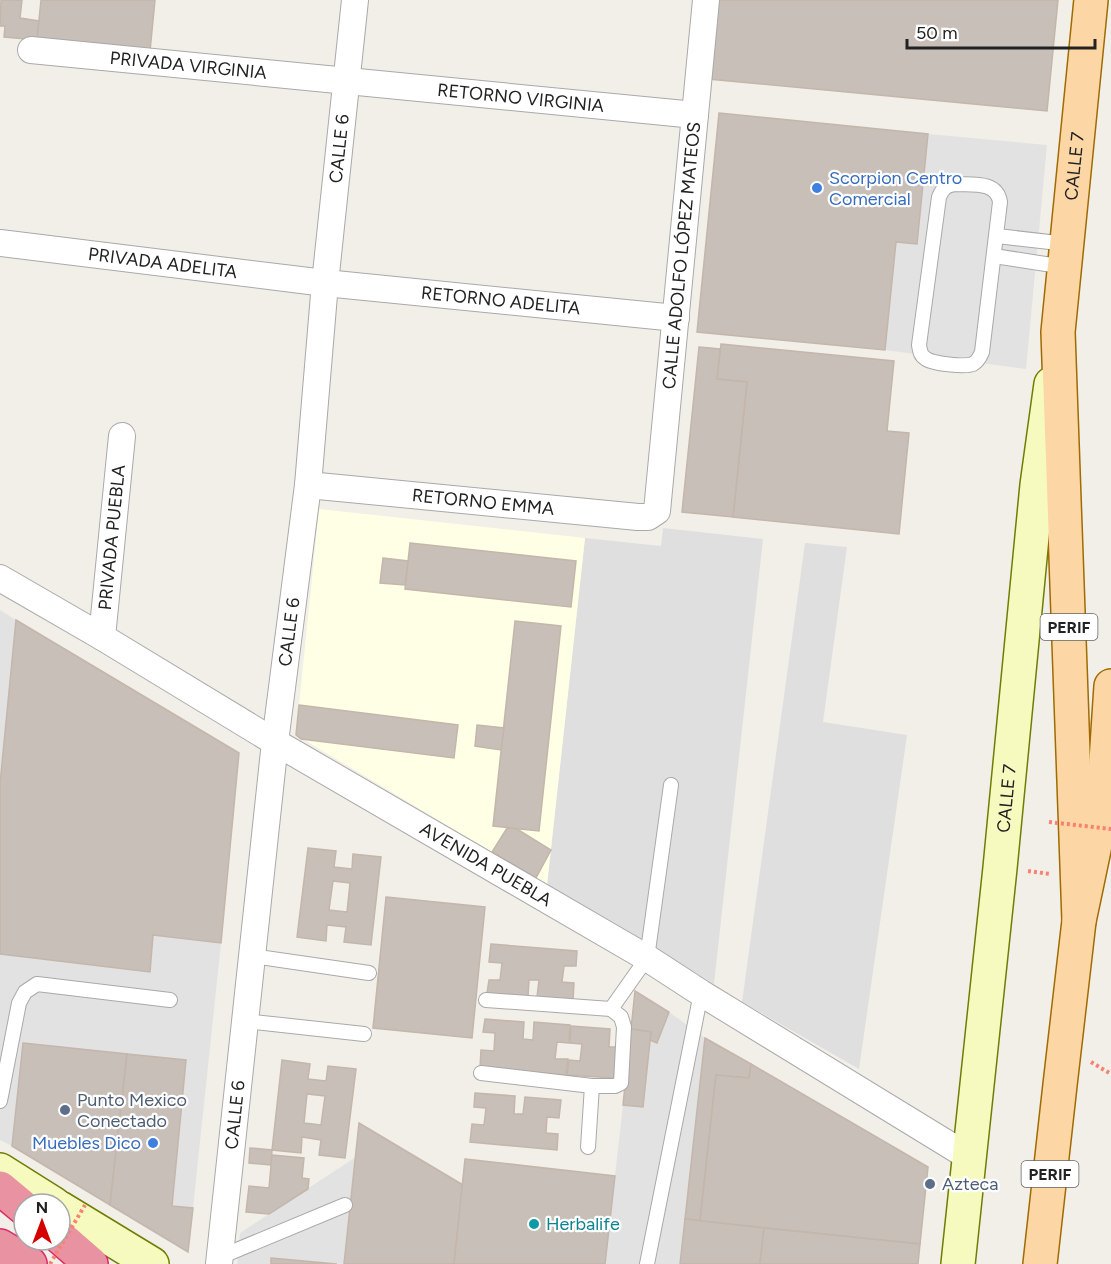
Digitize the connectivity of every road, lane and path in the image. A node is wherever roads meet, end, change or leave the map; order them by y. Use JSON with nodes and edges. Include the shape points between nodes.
{"nodes":[{"id":1,"x":354,"y":0,"type":"edge"},
{"id":2,"x":706,"y":0,"type":"edge"},
{"id":3,"x":1091,"y":0,"type":"edge"},
{"id":4,"x":31,"y":50,"type":"dead end"},
{"id":5,"x":345,"y":82,"type":"junction"},
{"id":6,"x":695,"y":115,"type":"junction"},
{"id":7,"x":997,"y":236,"type":"junction"},
{"id":8,"x":0,"y":243,"type":"edge"},
{"id":9,"x":1066,"y":255,"type":"junction"},
{"id":10,"x":994,"y":256,"type":"junction"},
{"id":11,"x":325,"y":283,"type":"junction"},
{"id":12,"x":676,"y":318,"type":"junction"},
{"id":13,"x":1058,"y":332,"type":"junction"},
{"id":14,"x":122,"y":436,"type":"dead end"},
{"id":15,"x":308,"y":485,"type":"junction"},
{"id":16,"x":657,"y":511,"type":"joint"},
{"id":17,"x":0,"y":578,"type":"edge"},
{"id":18,"x":102,"y":637,"type":"junction"},
{"id":19,"x":1111,"y":686,"type":"edge"},
{"id":20,"x":274,"y":742,"type":"junction"},
{"id":21,"x":671,"y":785,"type":"dead end"},
{"id":22,"x":1049,"y":822,"type":"dead end"},
{"id":23,"x":1111,"y":829,"type":"edge"},
{"id":24,"x":1000,"y":868,"type":"junction"},
{"id":25,"x":1077,"y":876,"type":"junction"},
{"id":26,"x":1079,"y":921,"type":"junction"},
{"id":27,"x":252,"y":956,"type":"junction"},
{"id":28,"x":647,"y":958,"type":"junction"},
{"id":29,"x":369,"y":973,"type":"dead end"},
{"id":30,"x":701,"y":993,"type":"junction"},
{"id":31,"x":170,"y":1000,"type":"dead end"},
{"id":32,"x":486,"y":1000,"type":"dead end"},
{"id":33,"x":611,"y":1009,"type":"junction"},
{"id":34,"x":245,"y":1021,"type":"junction"},
{"id":35,"x":364,"y":1034,"type":"dead end"},
{"id":36,"x":481,"y":1074,"type":"dead end"},
{"id":37,"x":592,"y":1086,"type":"junction"},
{"id":38,"x":0,"y":1101,"type":"edge"},
{"id":39,"x":588,"y":1147,"type":"dead end"},
{"id":40,"x":969,"y":1156,"type":"junction"},
{"id":41,"x":0,"y":1170,"type":"edge"},
{"id":42,"x":0,"y":1188,"type":"edge"},
{"id":43,"x":40,"y":1192,"type":"edge"},
{"id":44,"x":12,"y":1198,"type":"edge"},
{"id":45,"x":345,"y":1205,"type":"dead end"},
{"id":46,"x":72,"y":1210,"type":"edge"},
{"id":47,"x":0,"y":1246,"type":"edge"},
{"id":48,"x":72,"y":1247,"type":"edge"},
{"id":49,"x":220,"y":1261,"type":"edge"},
{"id":50,"x":30,"y":1264,"type":"edge"},
{"id":51,"x":91,"y":1264,"type":"edge"},
{"id":52,"x":152,"y":1264,"type":"edge"},
{"id":53,"x":647,"y":1264,"type":"edge"},
{"id":54,"x":958,"y":1264,"type":"edge"},
{"id":55,"x":1040,"y":1264,"type":"edge"}],
"edges":[{"from":1,"to":5,"type":"street","name":"CALLE 6"},
{"from":2,"to":6,"type":"street","name":"CALLE ADOLFO LÓPEZ MATEOS"},
{"from":3,"to":9,"type":"main road","name":"CALLE 7","number":"PERIF"},
{"from":4,"to":5,"type":"street","name":"PRIVADA VIRGINIA"},
{"from":5,"to":6,"type":"street","name":"RETORNO VIRGINIA"},
{"from":5,"to":11,"type":"street","name":"CALLE 6"},
{"from":6,"to":12,"type":"street","name":"CALLE ADOLFO LÓPEZ MATEOS"},
{"from":7,"to":9,"type":"lane"},
{"from":7,"to":10,"type":"lane"},
{"from":7,"to":10,"type":"lane","via":[[1000,202],[994,189],[956,184],[942,190],[919,345],[925,359],[970,365],[980,358]]},
{"from":8,"to":11,"type":"street","name":"PRIVADA ADELITA"},
{"from":9,"to":10,"type":"lane"},
{"from":9,"to":13,"type":"main road","name":"CALLE 7","number":"PERIF"},
{"from":11,"to":12,"type":"street","name":"RETORNO ADELITA"},
{"from":11,"to":15,"type":"street","name":"CALLE 6"},
{"from":12,"to":16,"type":"street","name":"CALLE ADOLFO LÓPEZ MATEOS"},
{"from":13,"to":24,"type":"main road","name":"CALLE 7","via":[[1037,484]]},
{"from":13,"to":25,"type":"main road","name":"CALLE 7","number":"PERIF"},
{"from":14,"to":18,"type":"street","name":"PRIVADA PUEBLA"},
{"from":15,"to":16,"type":"street","name":"RETORNO EMMA","via":[[638,517],[648,517]]},
{"from":15,"to":20,"type":"street","name":"CALLE 6"},
{"from":17,"to":18,"type":"street","name":"AVENIDA PUEBLA"},
{"from":18,"to":20,"type":"street","name":"AVENIDA PUEBLA"},
{"from":19,"to":26,"type":"main road","name":"CALLE 7","number":"PERIF","via":[[1103,807]]},
{"from":20,"to":27,"type":"street","name":"CALLE 6"},
{"from":20,"to":28,"type":"street","name":"AVENIDA PUEBLA"},
{"from":21,"to":28,"type":"lane"},
{"from":22,"to":23,"type":"path","bridge":true},
{"from":24,"to":25,"type":"path"},
{"from":24,"to":40,"type":"main road","name":"CALLE 7"},
{"from":25,"to":26,"type":"main road","name":"CALLE 7","number":"PERIF"},
{"from":26,"to":55,"type":"main road","name":"CALLE 7","number":"PERIF"},
{"from":27,"to":29,"type":"lane"},
{"from":27,"to":34,"type":"street","name":"CALLE 6"},
{"from":28,"to":30,"type":"street","name":"AVENIDA PUEBLA"},
{"from":28,"to":33,"type":"lane"},
{"from":30,"to":40,"type":"street","name":"AVENIDA PUEBLA"},
{"from":30,"to":53,"type":"lane"},
{"from":31,"to":38,"type":"lane","via":[[37,984],[25,992],[19,1003]]},
{"from":32,"to":33,"type":"lane"},
{"from":33,"to":37,"type":"lane","via":[[621,1017],[624,1027],[621,1083]]},
{"from":34,"to":35,"type":"lane"},
{"from":34,"to":49,"type":"street","name":"CALLE 6"},
{"from":36,"to":37,"type":"lane"},
{"from":37,"to":39,"type":"lane"},
{"from":40,"to":54,"type":"main road","name":"CALLE 7"},
{"from":41,"to":43,"type":"main road"},
{"from":42,"to":44,"type":"highway"},
{"from":45,"to":49,"type":"lane"},
{"from":46,"to":52,"type":"main road"},
{"from":47,"to":50,"type":"highway"},
{"from":48,"to":51,"type":"highway"}]}
